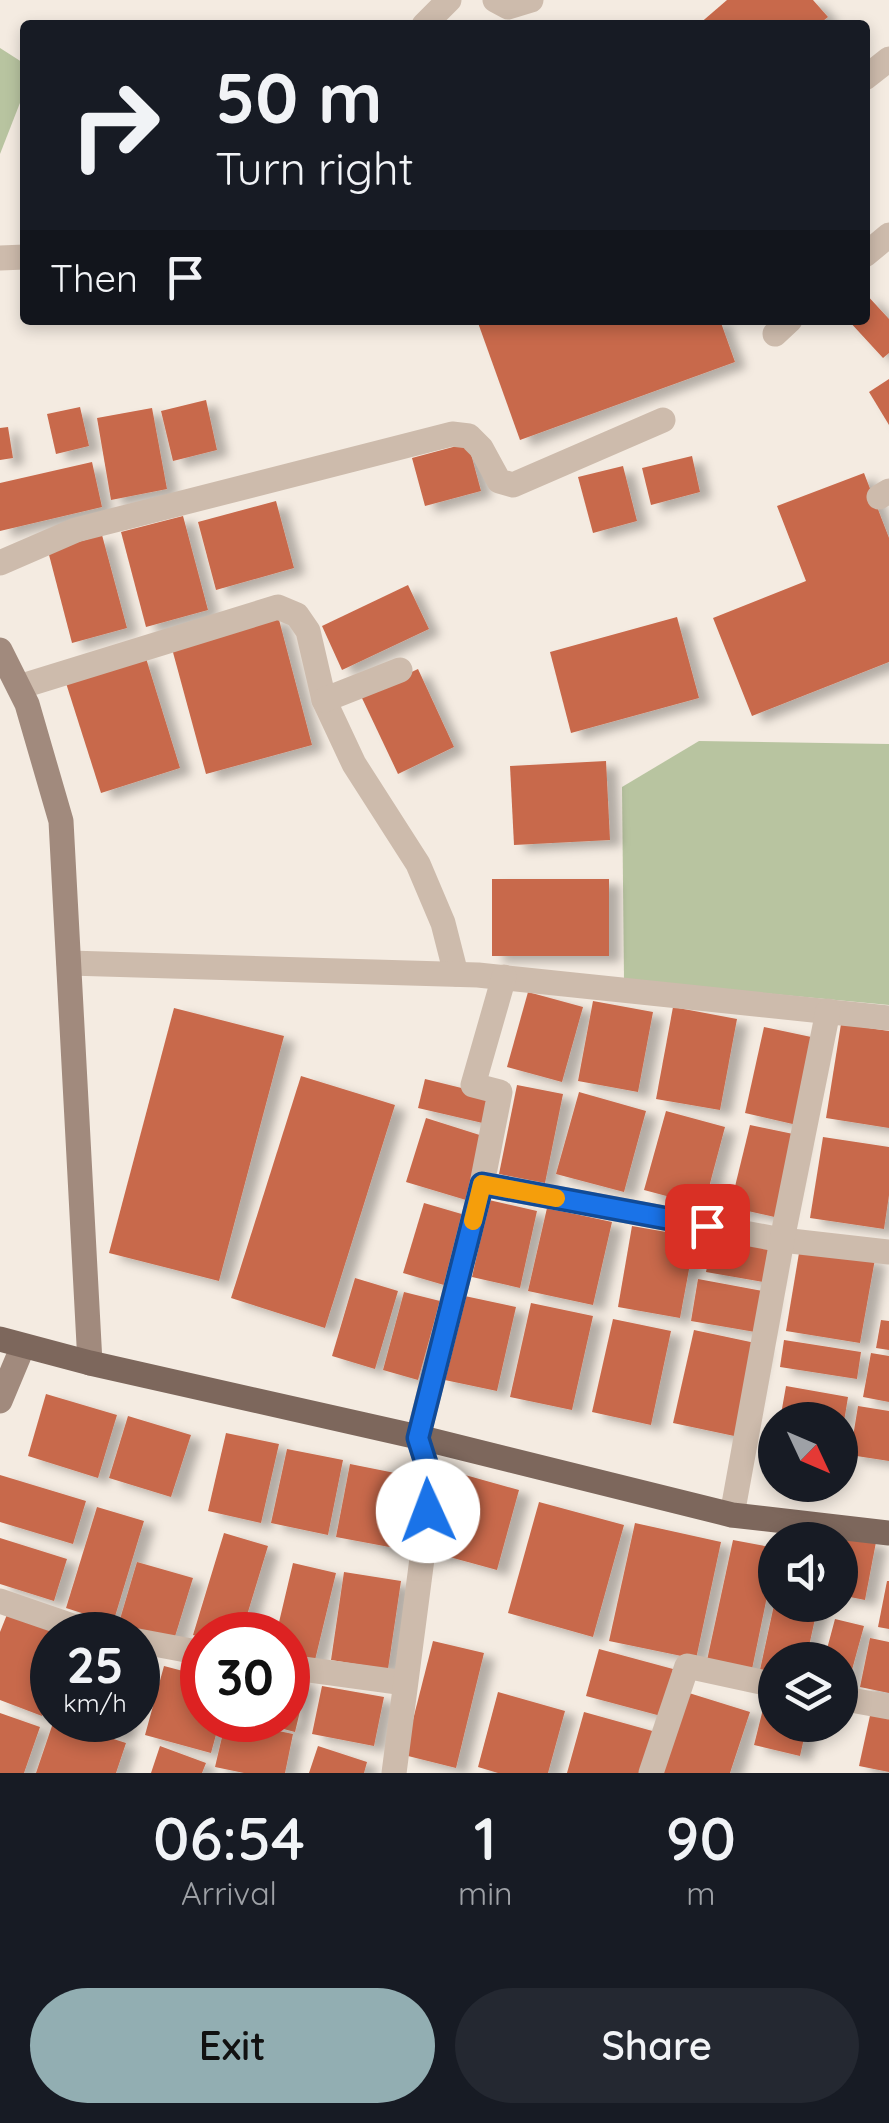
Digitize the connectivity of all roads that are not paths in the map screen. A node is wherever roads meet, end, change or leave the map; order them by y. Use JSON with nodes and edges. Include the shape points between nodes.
{"nodes":[{"id":1,"x":449,"y":0,"type":"edge"},
{"id":2,"x":495,"y":0,"type":"edge"},
{"id":3,"x":531,"y":0,"type":"edge"},
{"id":4,"x":429,"y":20,"type":"edge"},
{"id":5,"x":664,"y":420,"type":"dead end"},
{"id":6,"x":0,"y":563,"type":"edge"},
{"id":7,"x":0,"y":650,"type":"edge"},
{"id":8,"x":400,"y":670,"type":"dead end"},
{"id":9,"x":19,"y":687,"type":"junction"},
{"id":10,"x":324,"y":700,"type":"junction"},
{"id":11,"x":68,"y":963,"type":"junction"},
{"id":12,"x":456,"y":974,"type":"junction"},
{"id":13,"x":504,"y":977,"type":"junction"},
{"id":14,"x":828,"y":1011,"type":"junction"},
{"id":15,"x":889,"y":1018,"type":"edge"},
{"id":16,"x":482,"y":1184,"type":"junction"},
{"id":17,"x":782,"y":1240,"type":"junction"},
{"id":18,"x":889,"y":1252,"type":"edge"},
{"id":19,"x":12,"y":1342,"type":"edge"},
{"id":20,"x":90,"y":1363,"type":"junction"},
{"id":21,"x":0,"y":1402,"type":"edge"},
{"id":22,"x":418,"y":1438,"type":"junction"},
{"id":23,"x":732,"y":1515,"type":"junction"},
{"id":24,"x":889,"y":1533,"type":"edge"},
{"id":25,"x":0,"y":1601,"type":"edge"},
{"id":26,"x":32,"y":1612,"type":"edge"},
{"id":27,"x":310,"y":1669,"type":"edge"},
{"id":28,"x":758,"y":1681,"type":"edge"},
{"id":29,"x":404,"y":1683,"type":"junction"},
{"id":30,"x":858,"y":1701,"type":"edge"},
{"id":31,"x":889,"y":1707,"type":"edge"},
{"id":32,"x":394,"y":1773,"type":"edge"},
{"id":33,"x":651,"y":1773,"type":"edge"}],
"edges":[{"from":1,"to":4,"type":"street"},
{"from":2,"to":3,"type":"street","via":[[508,8]]},
{"from":5,"to":6,"type":"street","via":[[513,484],[499,481],[469,436],[452,434],[76,530]]},
{"from":7,"to":9,"type":"street"},
{"from":8,"to":10,"type":"street"},
{"from":9,"to":10,"type":"street","via":[[278,607],[297,615],[308,631]]},
{"from":9,"to":11,"type":"street","via":[[61,821]]},
{"from":10,"to":12,"type":"street","via":[[354,764],[418,864]]},
{"from":11,"to":12,"type":"street"},
{"from":11,"to":20,"type":"street"},
{"from":12,"to":13,"type":"street"},
{"from":13,"to":14,"type":"street"},
{"from":13,"to":16,"type":"street","via":[[473,1085],[500,1092]]},
{"from":14,"to":15,"type":"street"},
{"from":14,"to":17,"type":"street"},
{"from":16,"to":17,"type":"street"},
{"from":16,"to":22,"type":"street"},
{"from":17,"to":18,"type":"street"},
{"from":17,"to":23,"type":"street"},
{"from":19,"to":20,"type":"main road"},
{"from":19,"to":21,"type":"street"},
{"from":20,"to":22,"type":"main road"},
{"from":22,"to":23,"type":"main road"},
{"from":22,"to":29,"type":"street","via":[[432,1482]]},
{"from":23,"to":24,"type":"main road"},
{"from":25,"to":26,"type":"street"},
{"from":27,"to":29,"type":"street"},
{"from":28,"to":33,"type":"street","via":[[687,1666]]},
{"from":29,"to":32,"type":"street"},
{"from":30,"to":31,"type":"street"}]}
